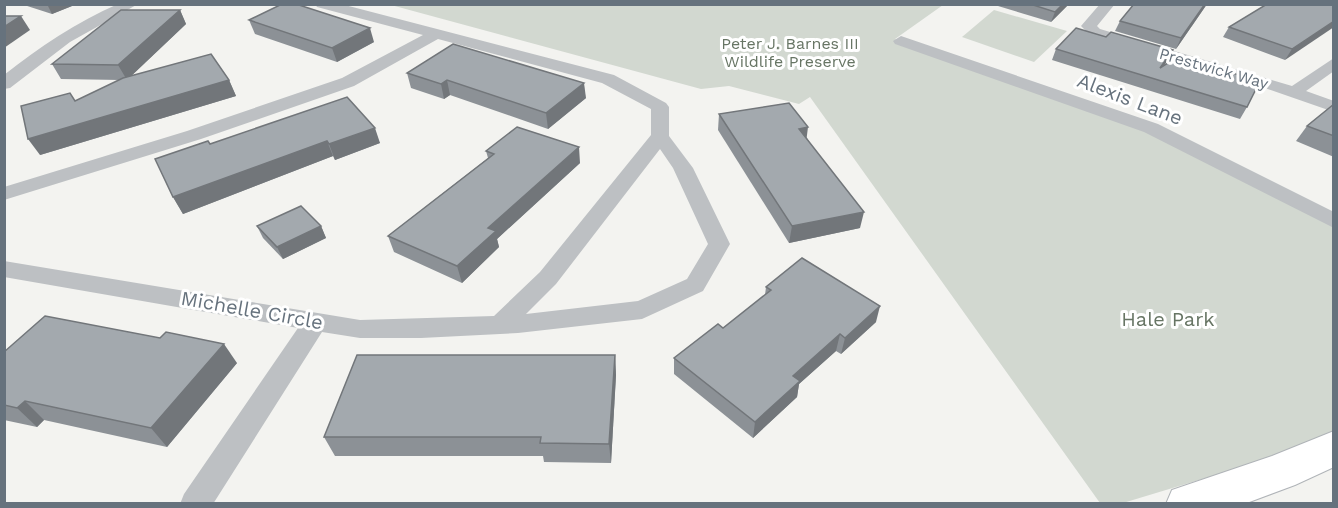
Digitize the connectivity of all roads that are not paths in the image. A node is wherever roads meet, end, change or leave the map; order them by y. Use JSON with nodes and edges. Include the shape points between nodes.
{"nodes":[{"id":1,"x":131,"y":4,"type":"edge"},
{"id":2,"x":322,"y":4,"type":"edge"},
{"id":3,"x":1108,"y":4,"type":"edge"},
{"id":4,"x":436,"y":34,"type":"junction"},
{"id":5,"x":901,"y":41,"type":"dead end"},
{"id":6,"x":1334,"y":63,"type":"edge"},
{"id":7,"x":4,"y":84,"type":"edge"},
{"id":8,"x":1294,"y":92,"type":"junction"},
{"id":9,"x":1334,"y":107,"type":"edge"},
{"id":10,"x":660,"y":136,"type":"junction"},
{"id":11,"x":4,"y":194,"type":"edge"},
{"id":12,"x":1334,"y":221,"type":"edge"},
{"id":13,"x":4,"y":269,"type":"edge"},
{"id":14,"x":316,"y":321,"type":"junction"},
{"id":15,"x":501,"y":325,"type":"junction"},
{"id":16,"x":1334,"y":448,"type":"edge"},
{"id":17,"x":195,"y":504,"type":"edge"},
{"id":18,"x":1187,"y":504,"type":"edge"}],
"edges":[{"from":1,"to":7,"type":"street","via":[[42,52]]},
{"from":2,"to":4,"type":"street"},
{"from":3,"to":8,"type":"street","name":"Prestwick Way","via":[[1089,26],[1095,32]]},
{"from":4,"to":10,"type":"street","via":[[608,79],[660,107]]},
{"from":4,"to":11,"type":"street","via":[[348,82]]},
{"from":5,"to":12,"type":"street","name":"Alexis Lane","via":[[1151,128]]},
{"from":6,"to":8,"type":"street"},
{"from":8,"to":9,"type":"street","name":"Prestwick Way"},
{"from":10,"to":15,"type":"street","via":[[548,278]]},
{"from":10,"to":15,"type":"street","name":"Michelle Circle","via":[[683,168],[719,244],[695,285],[642,310]]},
{"from":13,"to":14,"type":"street","name":"Michelle Circle"},
{"from":14,"to":15,"type":"street","name":"Michelle Circle","via":[[360,329]]},
{"from":14,"to":17,"type":"street"},
{"from":16,"to":18,"type":"street","via":[[1280,472]]}]}
